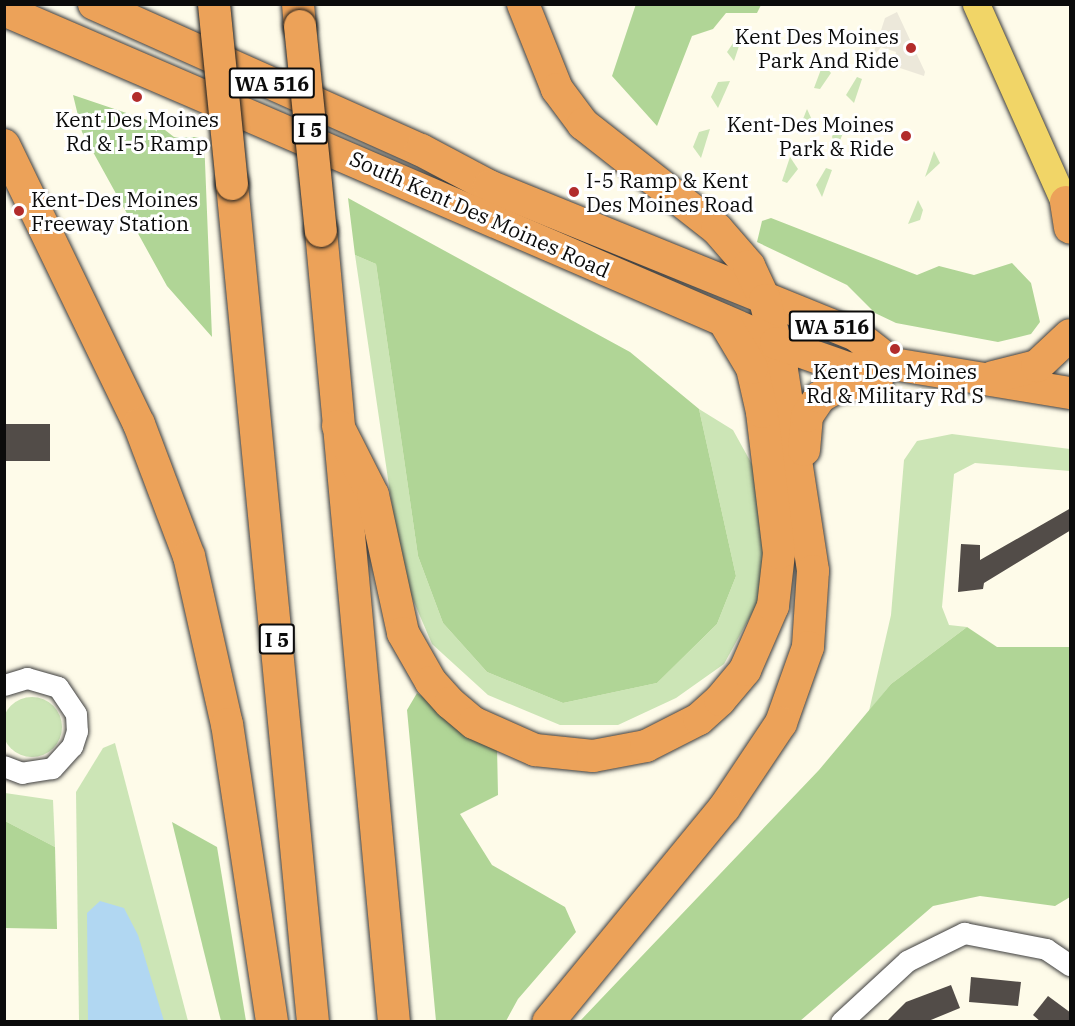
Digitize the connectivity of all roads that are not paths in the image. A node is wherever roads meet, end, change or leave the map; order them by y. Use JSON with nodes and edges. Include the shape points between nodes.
{"nodes":[{"id":1,"x":94,"y":4,"type":"edge"},
{"id":2,"x":214,"y":4,"type":"edge"},
{"id":3,"x":523,"y":4,"type":"edge"},
{"id":4,"x":976,"y":4,"type":"edge"},
{"id":5,"x":4,"y":10,"type":"edge"},
{"id":6,"x":299,"y":15,"type":"edge"},
{"id":7,"x":4,"y":146,"type":"edge"},
{"id":8,"x":1069,"y":215,"type":"edge"},
{"id":9,"x":765,"y":300,"type":"junction"},
{"id":10,"x":724,"y":321,"type":"junction"},
{"id":11,"x":1071,"y":335,"type":"edge"},
{"id":12,"x":776,"y":343,"type":"junction"},
{"id":13,"x":893,"y":364,"type":"junction"},
{"id":14,"x":934,"y":372,"type":"junction"},
{"id":15,"x":979,"y":380,"type":"junction"},
{"id":16,"x":1071,"y":393,"type":"edge"},
{"id":17,"x":338,"y":426,"type":"junction"},
{"id":18,"x":802,"y":490,"type":"junction"},
{"id":19,"x":4,"y":686,"type":"edge"},
{"id":20,"x":4,"y":766,"type":"edge"},
{"id":21,"x":1071,"y":965,"type":"edge"},
{"id":22,"x":272,"y":1022,"type":"edge"},
{"id":23,"x":313,"y":1022,"type":"edge"},
{"id":24,"x":394,"y":1022,"type":"edge"},
{"id":25,"x":548,"y":1022,"type":"edge"},
{"id":26,"x":841,"y":1022,"type":"edge"}],
"edges":[{"from":1,"to":9,"type":"highway","name":"South Kent Des Moines Road","number":"WA 516","via":[[422,150],[489,186]]},
{"from":2,"to":23,"type":"highway","number":"I 5","bridge":true},
{"from":3,"to":9,"type":"highway","via":[[557,89],[583,124],[717,229],[749,267]]},
{"from":4,"to":8,"type":"main road"},
{"from":5,"to":10,"type":"highway","name":"South Kent Des Moines Road","number":"WA 516"},
{"from":6,"to":17,"type":"highway","number":"I 5","bridge":true},
{"from":7,"to":22,"type":"highway","via":[[139,424],[186,547],[227,724]]},
{"from":9,"to":12,"type":"highway"},
{"from":9,"to":13,"type":"highway","name":"South Kent Des Moines Road","number":"WA 516","via":[[856,335]]},
{"from":10,"to":12,"type":"highway","name":"South Kent Des Moines Road","number":"WA 516"},
{"from":10,"to":17,"type":"highway","via":[[752,368],[762,412],[779,553],[773,606],[745,670],[720,700],[699,719],[646,746],[592,756],[535,750],[474,723],[450,703],[426,675],[403,633],[373,495]]},
{"from":11,"to":15,"type":"highway","via":[[1037,366]]},
{"from":12,"to":13,"type":"highway","name":"South Kent Des Moines Road","number":"WA 516","via":[[850,369]]},
{"from":12,"to":18,"type":"highway"},
{"from":13,"to":14,"type":"highway","name":"South Kent Des Moines Road","number":"WA 516"},
{"from":14,"to":15,"type":"highway","name":"South Kent Des Moines Road","number":"WA 516"},
{"from":14,"to":18,"type":"highway","via":[[902,381],[837,387],[820,397],[807,416]]},
{"from":15,"to":16,"type":"highway","name":"South Kent Des Moines Road","number":"WA 516"},
{"from":17,"to":24,"type":"highway","number":"I 5"},
{"from":18,"to":25,"type":"highway","via":[[813,610],[801,674],[781,723],[724,808]]},
{"from":19,"to":20,"type":"street","via":[[27,678],[58,687],[69,699],[77,731],[72,746],[52,768],[22,773]]},
{"from":21,"to":26,"type":"street","via":[[1046,949],[964,933],[907,961]]}]}
